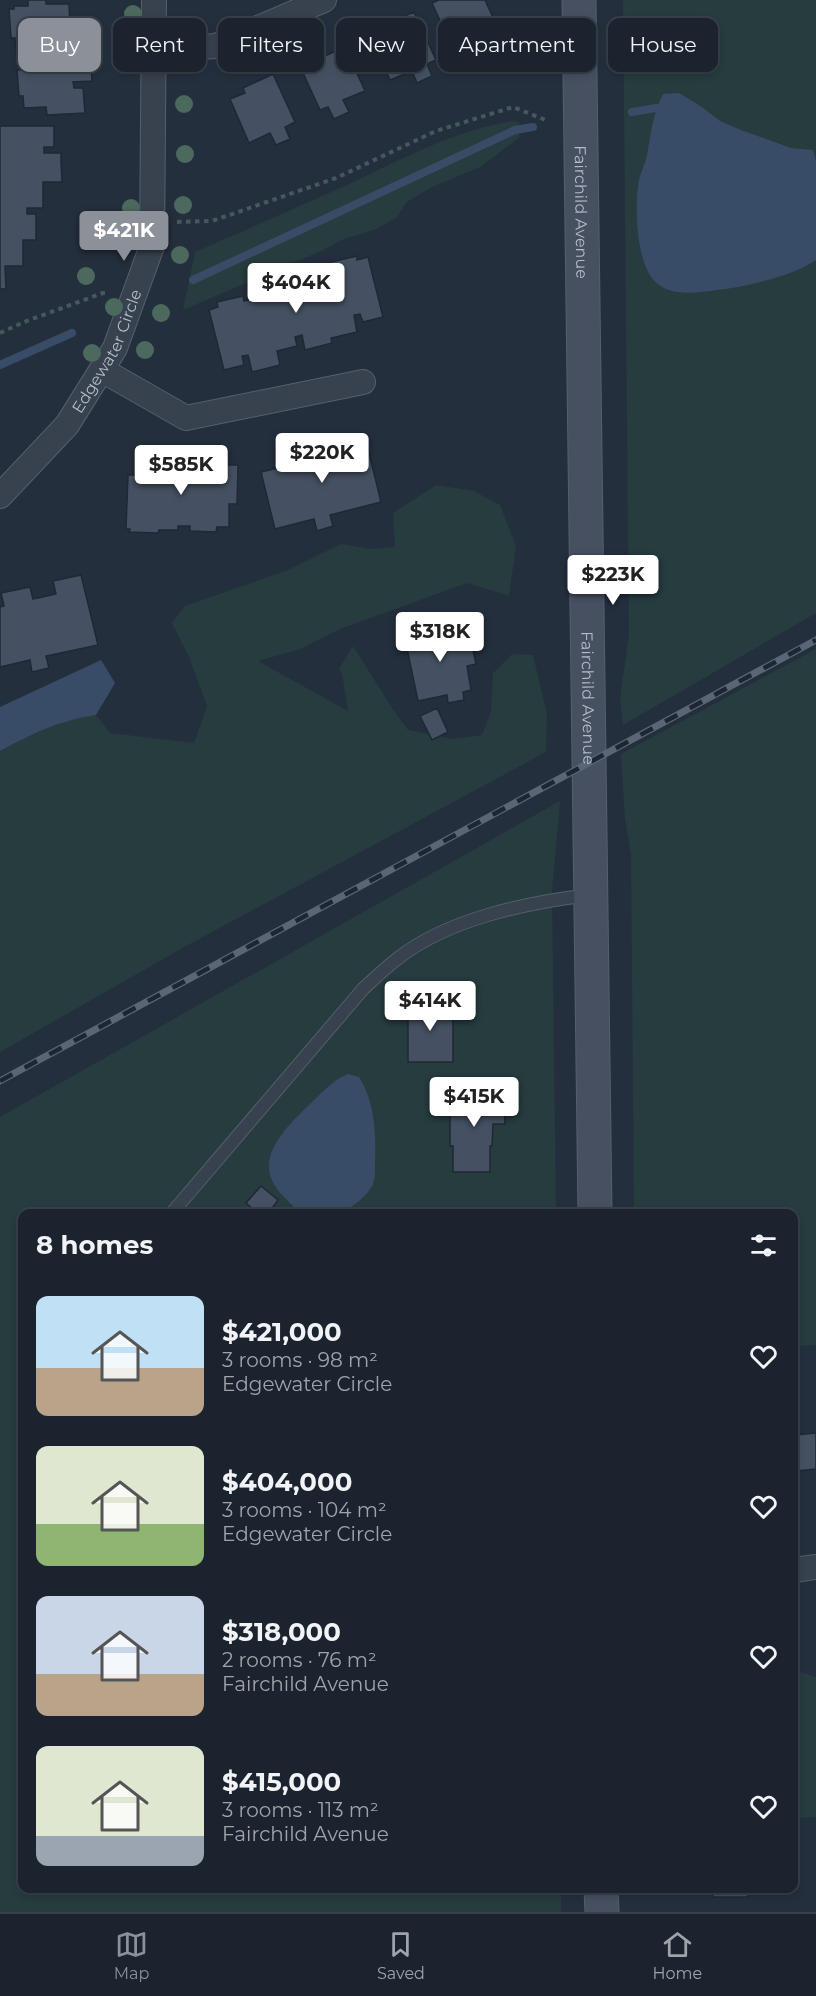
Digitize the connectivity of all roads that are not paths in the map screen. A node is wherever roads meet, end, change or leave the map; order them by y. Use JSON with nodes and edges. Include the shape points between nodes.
{"nodes":[{"id":1,"x":154,"y":0,"type":"edge"},
{"id":2,"x":324,"y":0,"type":"edge"},
{"id":3,"x":579,"y":0,"type":"edge"},
{"id":4,"x":154,"y":18,"type":"edge"},
{"id":5,"x":206,"y":47,"type":"edge"},
{"id":6,"x":154,"y":72,"type":"edge"},
{"id":7,"x":102,"y":370,"type":"junction"},
{"id":8,"x":363,"y":382,"type":"dead end"},
{"id":9,"x":0,"y":496,"type":"edge"},
{"id":10,"x":592,"y":895,"type":"junction"},
{"id":11,"x":175,"y":1209,"type":"edge"},
{"id":12,"x":595,"y":1209,"type":"edge"},
{"id":13,"x":816,"y":1567,"type":"edge"},
{"id":14,"x":798,"y":1569,"type":"edge"},
{"id":15,"x":602,"y":1893,"type":"edge"},
{"id":16,"x":602,"y":1912,"type":"edge"}],
"edges":[{"from":1,"to":4,"type":"street","name":"Edgewater Circle"},
{"from":2,"to":5,"type":"street","via":[[216,46]]},
{"from":3,"to":10,"type":"main road","name":"Fairchild Avenue"},
{"from":6,"to":7,"type":"street","name":"Edgewater Circle","via":[[152,246],[115,348]]},
{"from":7,"to":8,"type":"street","via":[[186,418]]},
{"from":7,"to":9,"type":"street","name":"Edgewater Circle","via":[[67,425]]},
{"from":10,"to":11,"type":"lane","via":[[491,913],[432,937],[398,957],[363,989]]},
{"from":10,"to":12,"type":"main road","name":"Fairchild Avenue"},
{"from":13,"to":14,"type":"street"},
{"from":15,"to":16,"type":"main road"}]}
